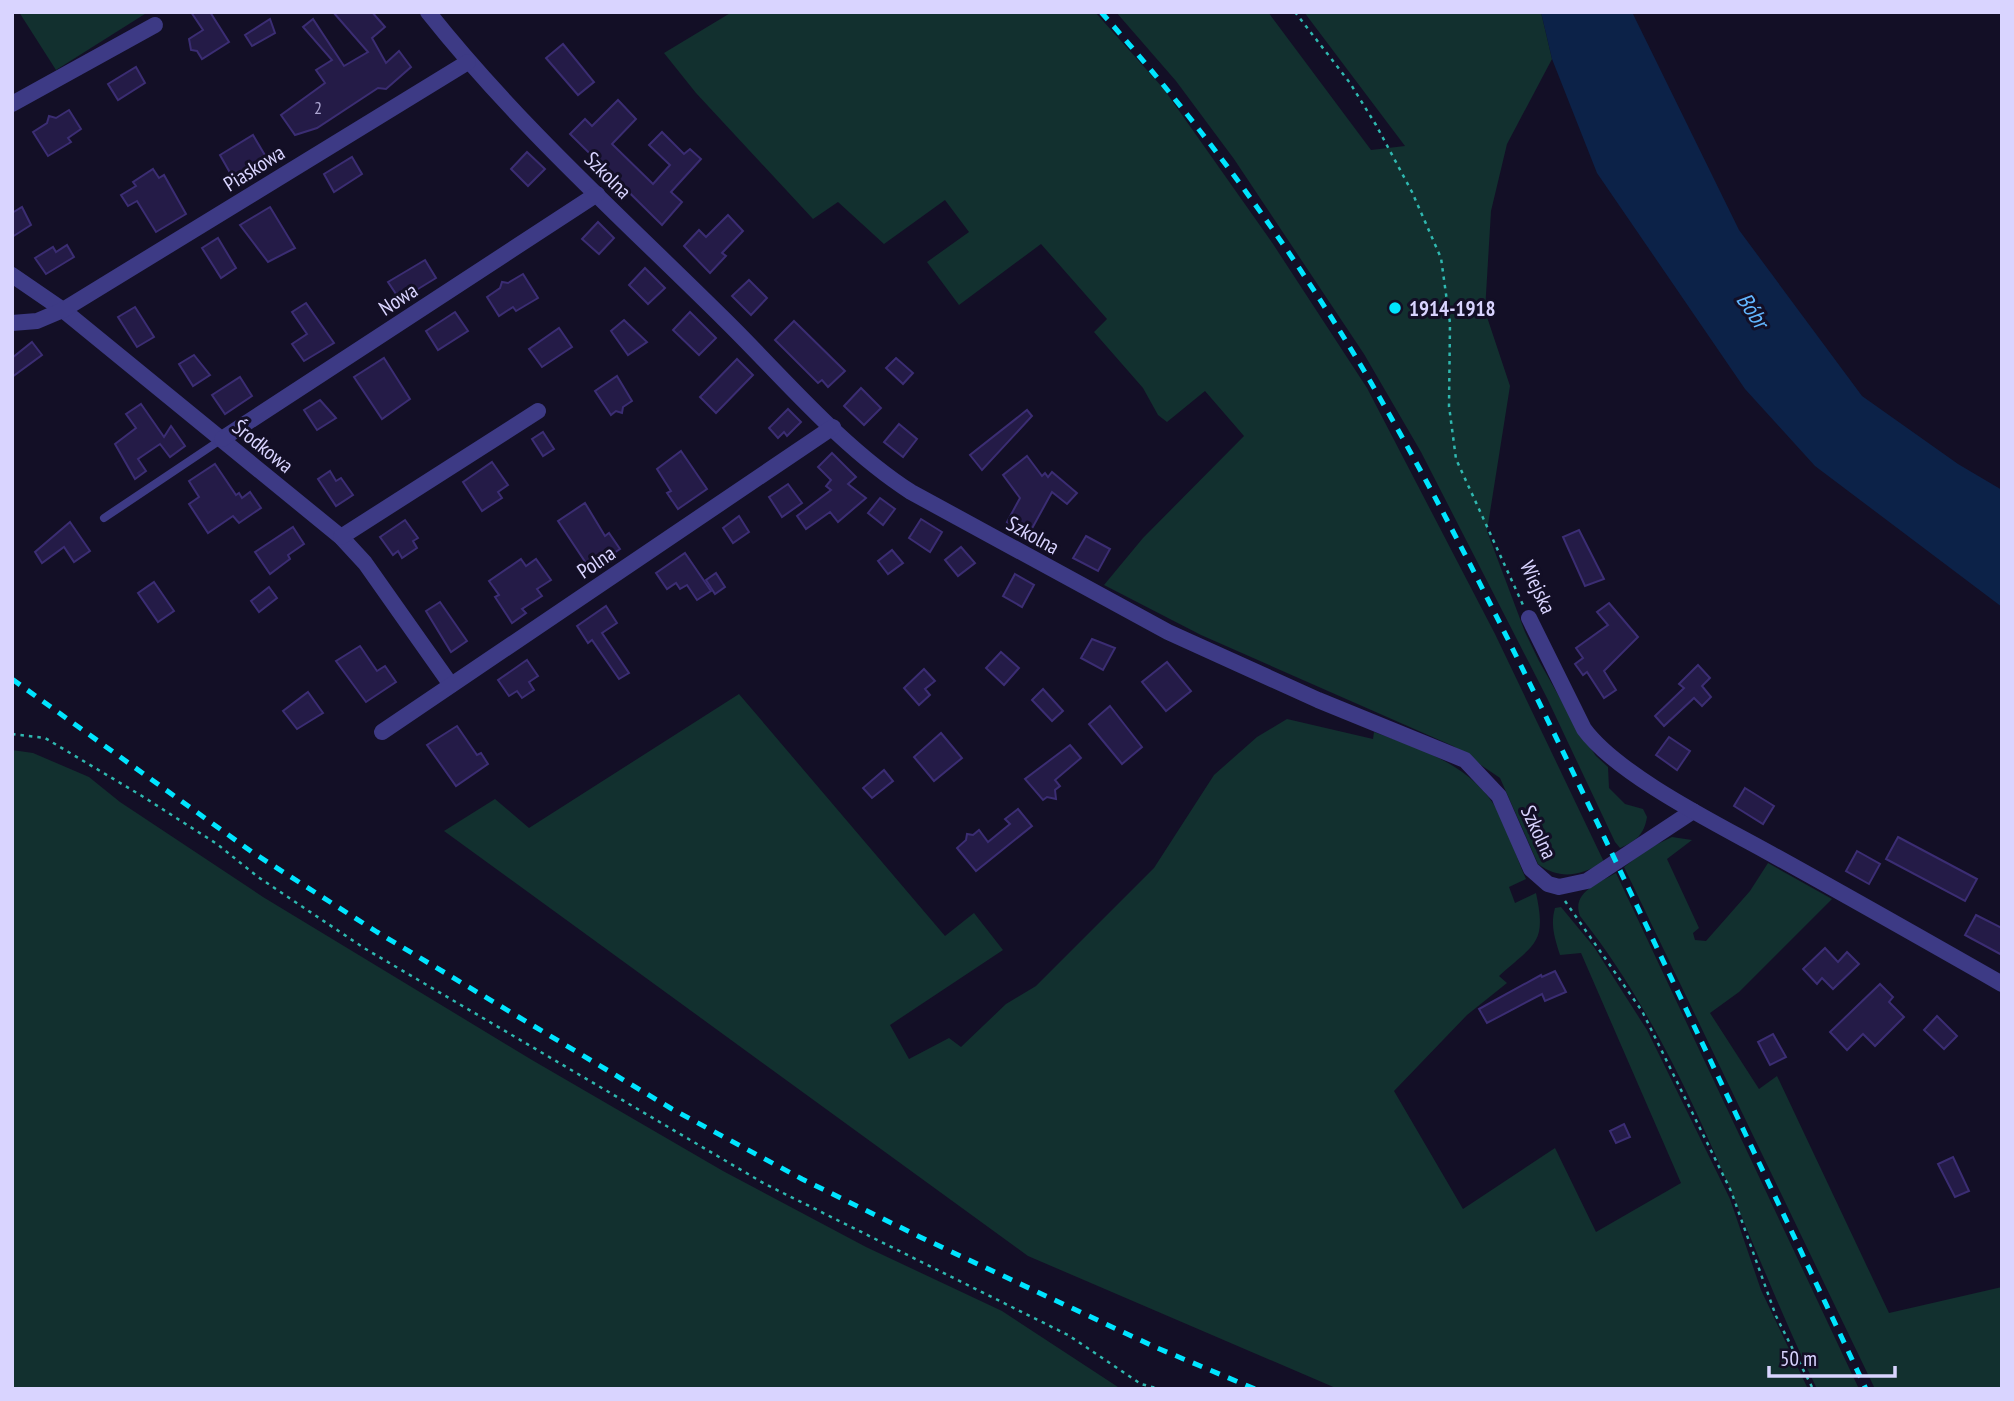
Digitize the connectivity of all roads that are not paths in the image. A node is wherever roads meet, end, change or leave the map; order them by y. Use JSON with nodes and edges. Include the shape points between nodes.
{"nodes":[{"id":1,"x":428,"y":12,"type":"edge"},
{"id":2,"x":155,"y":25,"type":"dead end"},
{"id":3,"x":468,"y":62,"type":"junction"},
{"id":4,"x":12,"y":104,"type":"edge"},
{"id":5,"x":597,"y":194,"type":"junction"},
{"id":6,"x":12,"y":275,"type":"edge"},
{"id":7,"x":62,"y":310,"type":"junction"},
{"id":8,"x":12,"y":323,"type":"edge"},
{"id":9,"x":538,"y":411,"type":"dead end"},
{"id":10,"x":833,"y":426,"type":"junction"},
{"id":11,"x":222,"y":439,"type":"junction"},
{"id":12,"x":104,"y":518,"type":"dead end"},
{"id":13,"x":341,"y":537,"type":"junction"},
{"id":14,"x":1529,"y":618,"type":"road end"},
{"id":15,"x":452,"y":685,"type":"junction"},
{"id":16,"x":382,"y":732,"type":"dead end"},
{"id":17,"x":1693,"y":811,"type":"junction"},
{"id":18,"x":2002,"y":984,"type":"edge"}],
"edges":[{"from":1,"to":3,"type":"street","name":"Szkolna"},
{"from":2,"to":4,"type":"street"},
{"from":3,"to":5,"type":"street","name":"Szkolna"},
{"from":3,"to":7,"type":"street","name":"Piaskowa"},
{"from":5,"to":10,"type":"street","name":"Szkolna"},
{"from":5,"to":11,"type":"street","name":"Nowa"},
{"from":6,"to":7,"type":"street","name":"Środkowa"},
{"from":7,"to":8,"type":"street","name":"Piaskowa","via":[[37,321]]},
{"from":7,"to":11,"type":"street","name":"Środkowa"},
{"from":9,"to":13,"type":"street"},
{"from":10,"to":15,"type":"street","name":"Polna"},
{"from":10,"to":17,"type":"street","name":"Szkolna","via":[[911,492],[1168,632],[1465,760],[1499,796],[1531,869],[1548,884],[1574,886],[1597,876]]},
{"from":11,"to":12,"type":"lane"},
{"from":11,"to":13,"type":"street","name":"Środkowa"},
{"from":13,"to":15,"type":"street","name":"Środkowa","via":[[365,563]]},
{"from":14,"to":17,"type":"street","name":"Wiejska","via":[[1571,707],[1594,743]]},
{"from":15,"to":16,"type":"street","name":"Polna"},
{"from":17,"to":18,"type":"street","name":"Wiejska"}]}
